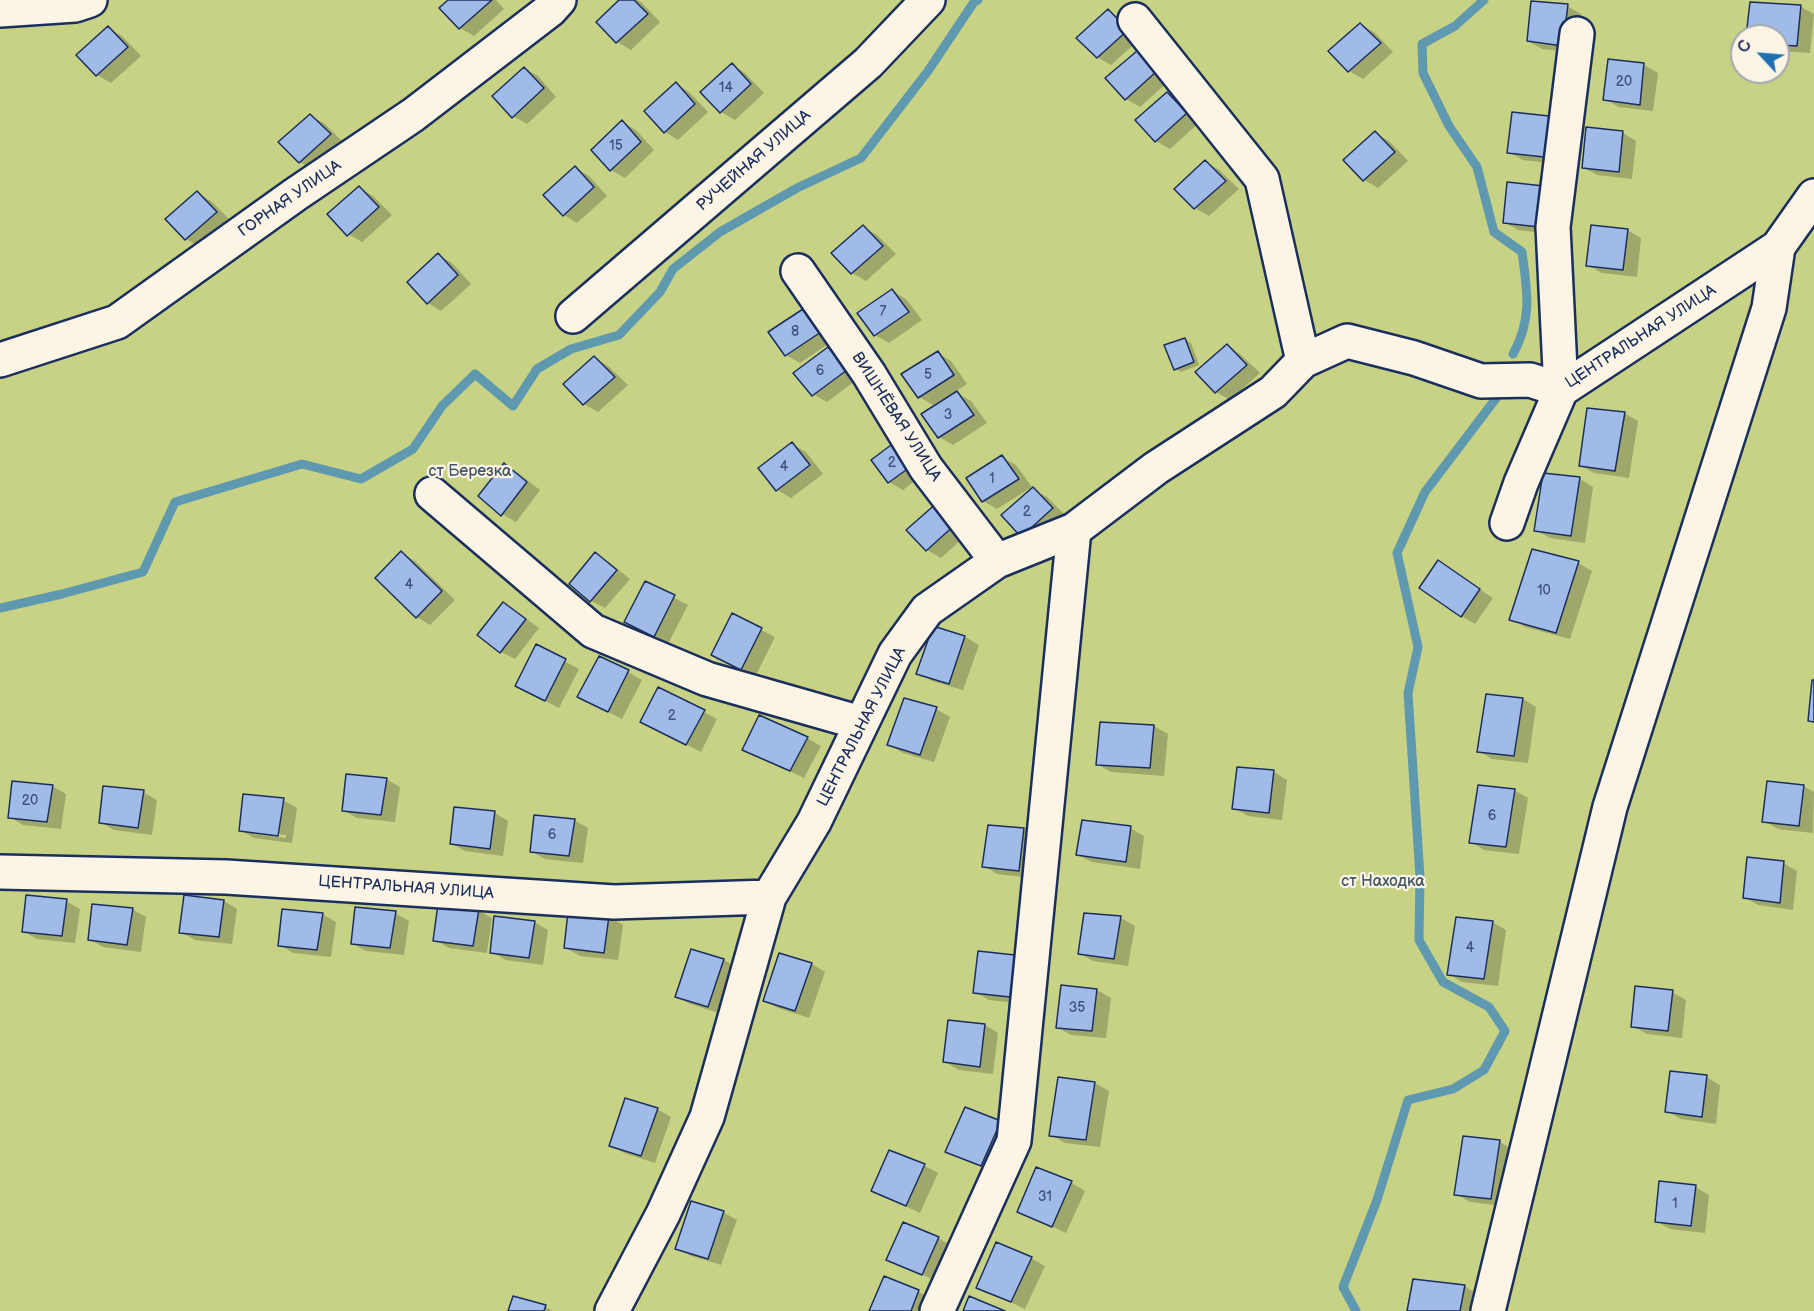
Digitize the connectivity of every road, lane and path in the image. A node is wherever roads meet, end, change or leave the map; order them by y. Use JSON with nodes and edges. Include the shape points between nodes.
{"nodes":[{"id":1,"x":90,"y":0,"type":"edge"},
{"id":2,"x":559,"y":0,"type":"edge"},
{"id":3,"x":927,"y":0,"type":"edge"},
{"id":4,"x":0,"y":10,"type":"edge"},
{"id":5,"x":1135,"y":20,"type":"dead end"},
{"id":6,"x":1577,"y":34,"type":"dead end"},
{"id":7,"x":1814,"y":196,"type":"edge"},
{"id":8,"x":1778,"y":247,"type":"junction"},
{"id":9,"x":798,"y":271,"type":"dead end"},
{"id":10,"x":573,"y":316,"type":"dead end"},
{"id":11,"x":0,"y":360,"type":"edge"},
{"id":12,"x":1303,"y":360,"type":"junction"},
{"id":13,"x":1561,"y":390,"type":"junction"},
{"id":14,"x":432,"y":494,"type":"dead end"},
{"id":15,"x":1507,"y":523,"type":"dead end"},
{"id":16,"x":1074,"y":530,"type":"junction"},
{"id":17,"x":997,"y":561,"type":"junction"},
{"id":18,"x":861,"y":723,"type":"junction"},
{"id":19,"x":0,"y":873,"type":"edge"},
{"id":20,"x":769,"y":897,"type":"junction"},
{"id":21,"x":612,"y":1311,"type":"edge"},
{"id":22,"x":937,"y":1311,"type":"edge"},
{"id":23,"x":1488,"y":1311,"type":"edge"}],
"edges":[{"from":1,"to":4,"type":"street","via":[[75,5]]},
{"from":2,"to":11,"type":"street","name":"ГОРНАЯ УЛИЦА","via":[[413,115],[117,322]]},
{"from":3,"to":10,"type":"street","name":"РУЧЕЙНАЯ УЛИЦА","via":[[868,63]]},
{"from":5,"to":12,"type":"street","via":[[1262,179]]},
{"from":6,"to":13,"type":"street","via":[[1553,227]]},
{"from":7,"to":8,"type":"street","name":"ЦЕНТРАЛЬНАЯ УЛИЦА"},
{"from":8,"to":13,"type":"street","name":"ЦЕНТРАЛЬНАЯ УЛИЦА"},
{"from":8,"to":23,"type":"street","via":[[1769,308],[1610,807]]},
{"from":9,"to":17,"type":"street","name":"ВИШНЁВАЯ УЛИЦА","via":[[869,374],[926,468]]},
{"from":12,"to":13,"type":"street","name":"ЦЕНТРАЛЬНАЯ УЛИЦА","via":[[1347,341],[1481,381],[1530,380]]},
{"from":12,"to":16,"type":"street","name":"ЦЕНТРАЛЬНАЯ УЛИЦА","via":[[1273,392],[1156,468]]},
{"from":13,"to":15,"type":"street"},
{"from":14,"to":18,"type":"street","via":[[593,631],[707,679]]},
{"from":16,"to":17,"type":"street","name":"ЦЕНТРАЛЬНАЯ УЛИЦА"},
{"from":16,"to":22,"type":"street","via":[[1014,1141]]},
{"from":17,"to":18,"type":"street","name":"ЦЕНТРАЛЬНАЯ УЛИЦА","via":[[927,610],[895,654]]},
{"from":18,"to":20,"type":"street","name":"ЦЕНТРАЛЬНАЯ УЛИЦА","via":[[814,822]]},
{"from":19,"to":20,"type":"street","name":"ЦЕНТРАЛЬНАЯ УЛИЦА","via":[[226,877],[614,902]]},
{"from":20,"to":21,"type":"street","via":[[706,1117],[663,1214]]}]}
